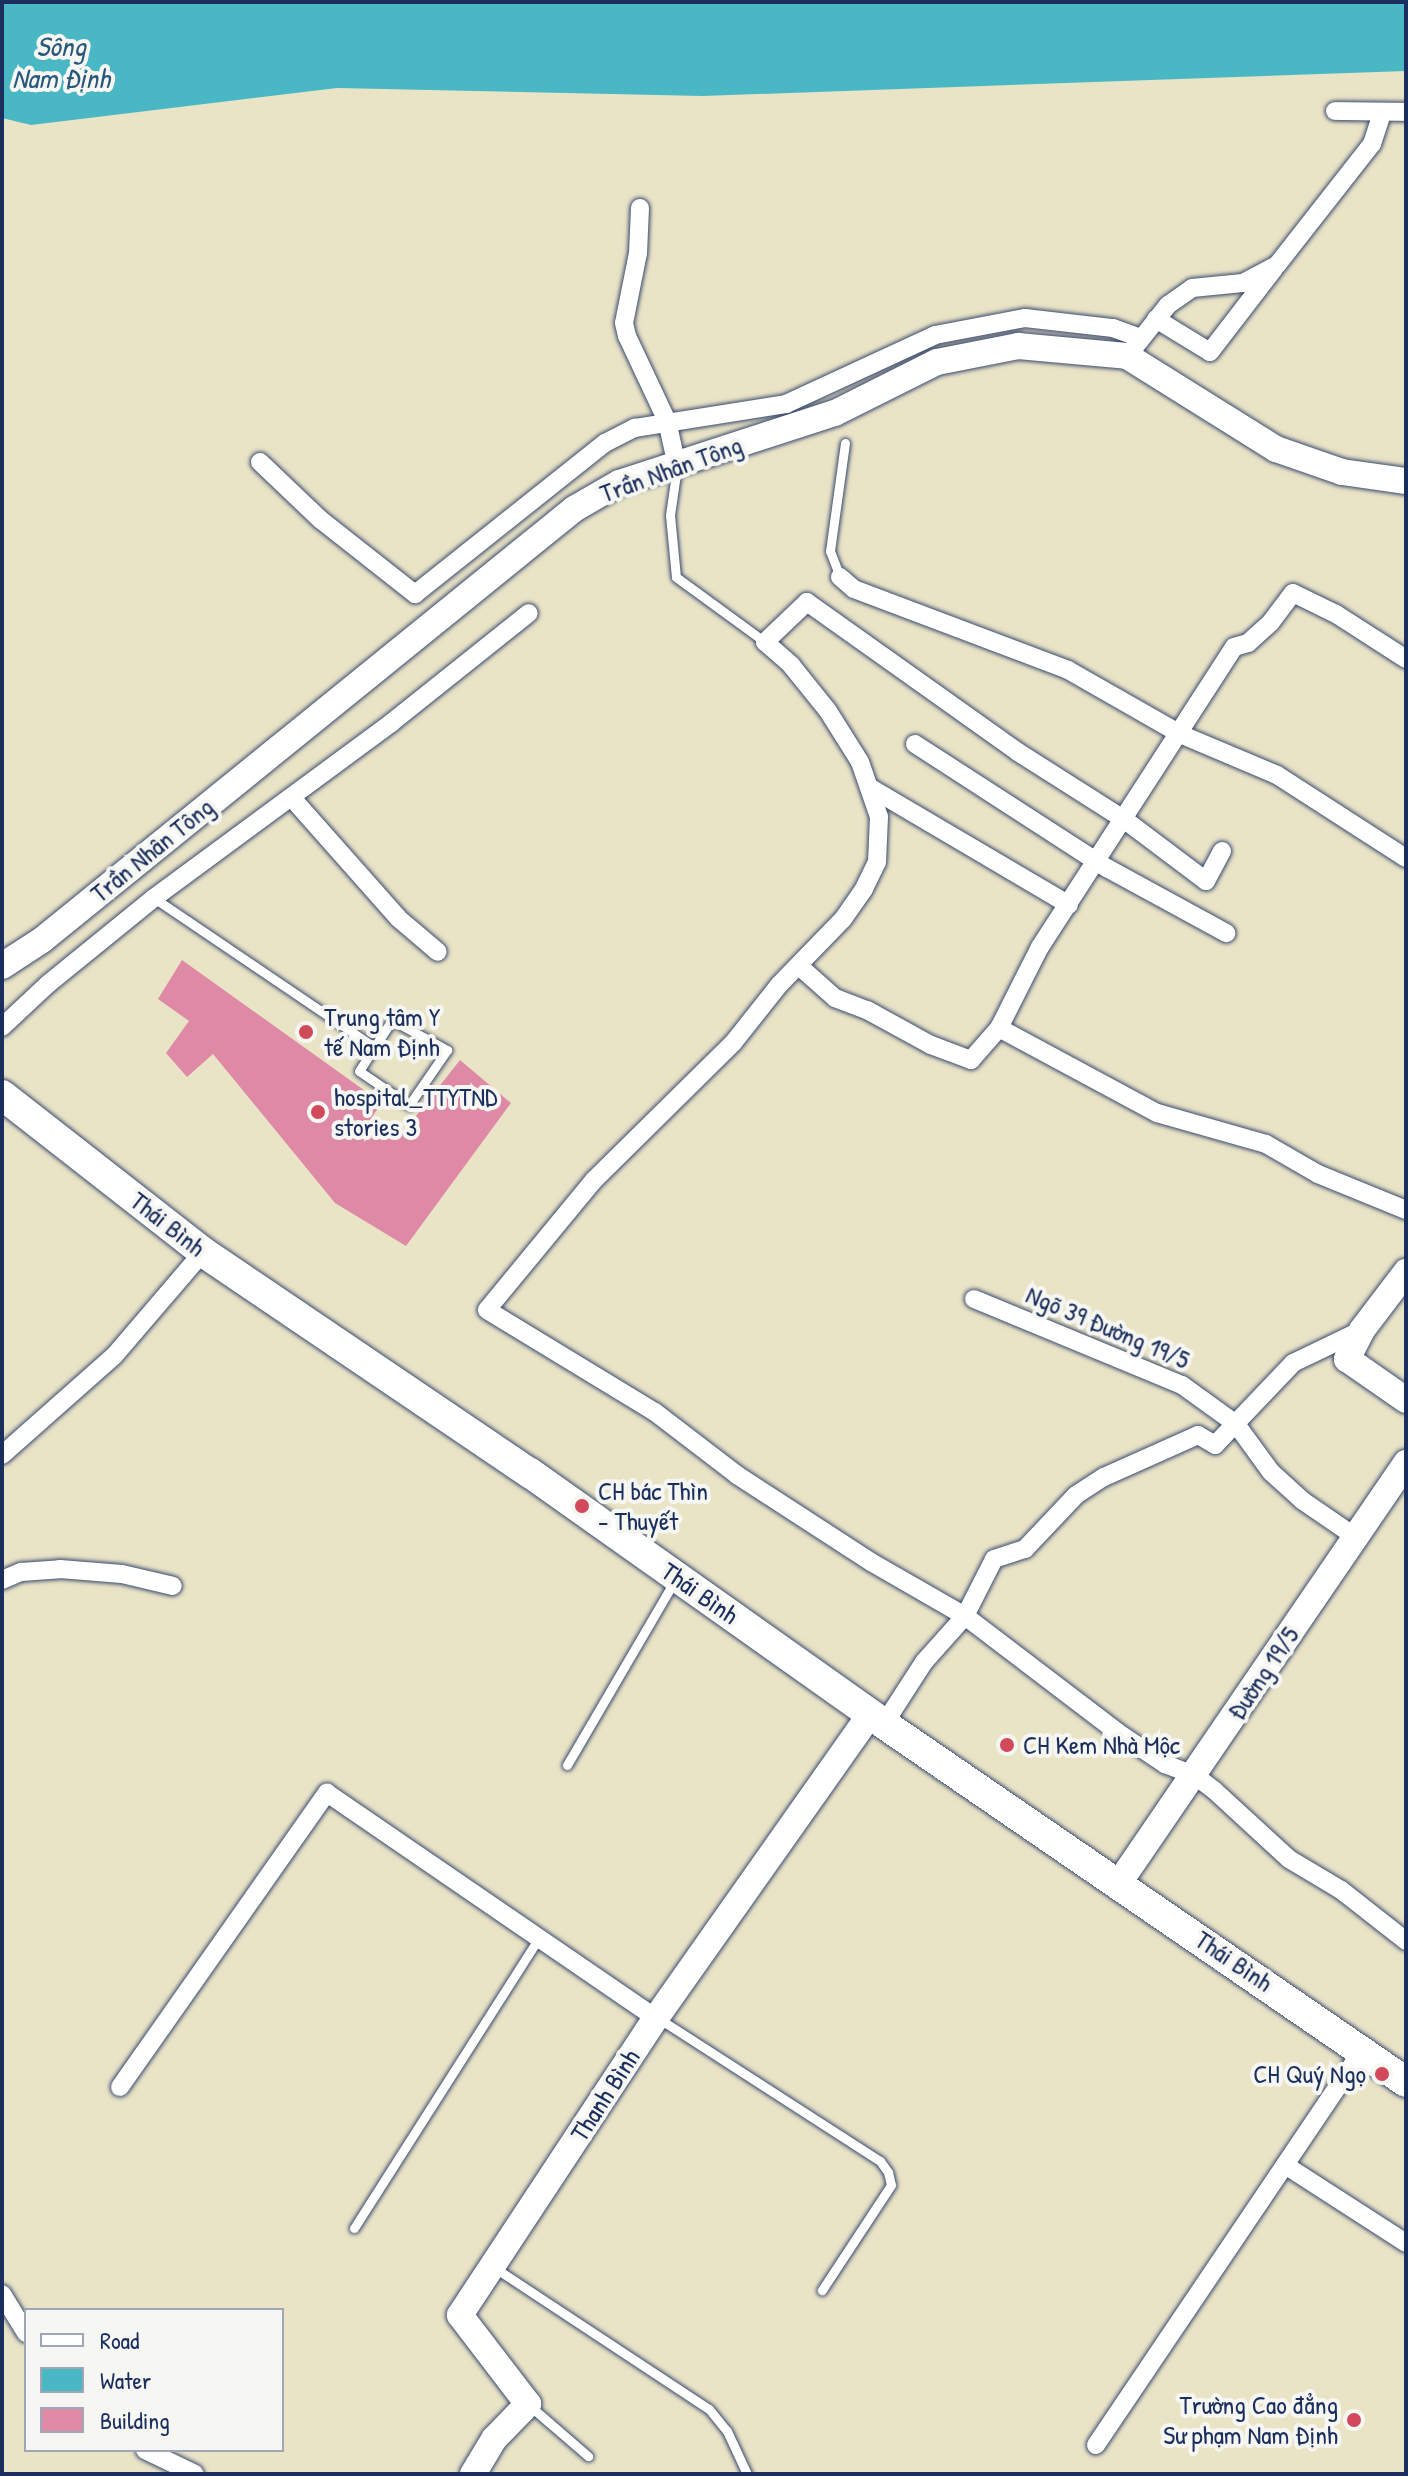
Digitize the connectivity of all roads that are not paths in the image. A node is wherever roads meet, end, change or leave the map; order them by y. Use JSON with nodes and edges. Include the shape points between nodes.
{"nodes":[{"id":1,"x":1335,"y":111,"type":"dead end"},
{"id":2,"x":1406,"y":112,"type":"edge"},
{"id":3,"x":1382,"y":113,"type":"junction"},
{"id":4,"x":640,"y":208,"type":"dead end"},
{"id":5,"x":1277,"y":265,"type":"junction"},
{"id":6,"x":1156,"y":319,"type":"junction"},
{"id":7,"x":1134,"y":347,"type":"junction"},
{"id":8,"x":667,"y":421,"type":"junction"},
{"id":9,"x":845,"y":443,"type":"dead end"},
{"id":10,"x":260,"y":462,"type":"dead end"},
{"id":11,"x":677,"y":466,"type":"junction"},
{"id":12,"x":1406,"y":481,"type":"edge"},
{"id":13,"x":840,"y":577,"type":"joint"},
{"id":14,"x":529,"y":613,"type":"dead end"},
{"id":15,"x":765,"y":642,"type":"junction"},
{"id":16,"x":1406,"y":659,"type":"edge"},
{"id":17,"x":1180,"y":734,"type":"junction"},
{"id":18,"x":915,"y":744,"type":"dead end"},
{"id":19,"x":869,"y":787,"type":"junction"},
{"id":20,"x":292,"y":798,"type":"junction"},
{"id":21,"x":1125,"y":820,"type":"junction"},
{"id":22,"x":1222,"y":851,"type":"dead end"},
{"id":23,"x":1406,"y":858,"type":"edge"},
{"id":24,"x":1097,"y":862,"type":"junction"},
{"id":25,"x":154,"y":898,"type":"junction"},
{"id":26,"x":1069,"y":905,"type":"junction"},
{"id":27,"x":1226,"y":933,"type":"dead end"},
{"id":28,"x":438,"y":952,"type":"dead end"},
{"id":29,"x":2,"y":966,"type":"edge"},
{"id":30,"x":799,"y":966,"type":"junction"},
{"id":31,"x":2,"y":1027,"type":"edge"},
{"id":32,"x":999,"y":1028,"type":"junction"},
{"id":33,"x":374,"y":1047,"type":"junction"},
{"id":34,"x":2,"y":1095,"type":"edge"},
{"id":35,"x":1406,"y":1210,"type":"edge"},
{"id":36,"x":203,"y":1252,"type":"junction"},
{"id":37,"x":1406,"y":1272,"type":"edge"},
{"id":38,"x":974,"y":1299,"type":"dead end"},
{"id":39,"x":1362,"y":1330,"type":"junction"},
{"id":40,"x":1406,"y":1400,"type":"edge"},
{"id":41,"x":1236,"y":1424,"type":"junction"},
{"id":42,"x":2,"y":1455,"type":"edge"},
{"id":43,"x":1406,"y":1463,"type":"edge"},
{"id":44,"x":1357,"y":1538,"type":"junction"},
{"id":45,"x":677,"y":1577,"type":"junction"},
{"id":46,"x":2,"y":1580,"type":"edge"},
{"id":47,"x":173,"y":1586,"type":"dead end"},
{"id":48,"x":965,"y":1616,"type":"junction"},
{"id":49,"x":878,"y":1718,"type":"junction"},
{"id":50,"x":567,"y":1765,"type":"dead end"},
{"id":51,"x":1194,"y":1775,"type":"junction"},
{"id":52,"x":1119,"y":1883,"type":"junction"},
{"id":53,"x":539,"y":1938,"type":"junction"},
{"id":54,"x":1406,"y":1941,"type":"edge"},
{"id":55,"x":656,"y":2018,"type":"junction"},
{"id":56,"x":1362,"y":2050,"type":"junction"},
{"id":57,"x":1406,"y":2082,"type":"edge"},
{"id":58,"x":120,"y":2087,"type":"dead end"},
{"id":59,"x":1285,"y":2165,"type":"junction"},
{"id":60,"x":354,"y":2228,"type":"dead end"},
{"id":61,"x":1406,"y":2243,"type":"edge"},
{"id":62,"x":492,"y":2266,"type":"junction"},
{"id":63,"x":822,"y":2290,"type":"dead end"},
{"id":64,"x":2,"y":2294,"type":"edge"},
{"id":65,"x":24,"y":2330,"type":"edge"},
{"id":66,"x":528,"y":2404,"type":"junction"},
{"id":67,"x":1096,"y":2445,"type":"dead end"},
{"id":68,"x":149,"y":2452,"type":"edge"},
{"id":69,"x":588,"y":2456,"type":"dead end"},
{"id":70,"x":195,"y":2474,"type":"edge"},
{"id":71,"x":473,"y":2474,"type":"edge"},
{"id":72,"x":747,"y":2474,"type":"edge"}],
"edges":[{"from":1,"to":3,"type":"street"},
{"from":2,"to":3,"type":"street"},
{"from":3,"to":5,"type":"street","via":[[1372,144]]},
{"from":4,"to":8,"type":"street","via":[[638,253],[624,323]]},
{"from":5,"to":6,"type":"street","via":[[1243,283],[1192,288]]},
{"from":5,"to":6,"type":"street","via":[[1210,352]]},
{"from":6,"to":7,"type":"street"},
{"from":7,"to":8,"type":"street","via":[[1113,328],[1025,318],[935,335],[786,404]]},
{"from":7,"to":11,"type":"street","name":"Trần Nhân Tông","via":[[1018,346],[937,362],[835,413]]},
{"from":7,"to":12,"type":"street","name":"Trần Nhân Tông","via":[[1276,449],[1342,472]]},
{"from":8,"to":10,"type":"street","via":[[635,428],[605,443],[415,594],[321,520]]},
{"from":8,"to":11,"type":"street"},
{"from":9,"to":13,"type":"lane","via":[[830,551]]},
{"from":11,"to":15,"type":"lane","via":[[670,515],[676,577]]},
{"from":11,"to":29,"type":"street","name":"Trần Nhân Tông","via":[[619,483],[574,509],[42,940]]},
{"from":13,"to":17,"type":"street","via":[[854,589],[1068,670]]},
{"from":14,"to":20,"type":"street"},
{"from":15,"to":19,"type":"street","via":[[828,711]]},
{"from":15,"to":21,"type":"street","via":[[807,602],[1018,752]]},
{"from":16,"to":17,"type":"street","via":[[1293,593],[1271,622],[1248,643],[1234,647]]},
{"from":17,"to":21,"type":"street"},
{"from":17,"to":23,"type":"street","via":[[1277,775]]},
{"from":18,"to":24,"type":"street"},
{"from":19,"to":26,"type":"street"},
{"from":19,"to":30,"type":"street","via":[[879,817],[877,862],[843,919]]},
{"from":20,"to":25,"type":"street"},
{"from":20,"to":28,"type":"street","via":[[398,918]]},
{"from":21,"to":22,"type":"street","via":[[1206,881]]},
{"from":21,"to":24,"type":"street"},
{"from":24,"to":26,"type":"street"},
{"from":24,"to":27,"type":"street"},
{"from":25,"to":31,"type":"street"},
{"from":25,"to":33,"type":"lane"},
{"from":26,"to":32,"type":"street","via":[[1040,947]]},
{"from":30,"to":32,"type":"street","via":[[835,998],[971,1060]]},
{"from":30,"to":48,"type":"street","via":[[733,1043],[594,1180],[487,1310],[655,1412],[737,1475],[871,1562]]},
{"from":32,"to":35,"type":"street","via":[[1157,1113],[1266,1144],[1318,1174]]},
{"from":33,"to":33,"type":"lane","via":[[359,1071],[409,1105],[447,1050],[392,1020]]},
{"from":34,"to":36,"type":"main road","name":"Thái Bình"},
{"from":36,"to":42,"type":"street","via":[[114,1356]]},
{"from":36,"to":45,"type":"main road","name":"Thái Bình"},
{"from":37,"to":39,"type":"street"},
{"from":38,"to":41,"type":"street","name":"Ngõ 39 Đường 19/5","via":[[1182,1385]]},
{"from":39,"to":40,"type":"street","via":[[1347,1359]]},
{"from":39,"to":41,"type":"street","via":[[1293,1363]]},
{"from":41,"to":44,"type":"street","name":"Ngõ 39 Đường 19/5","via":[[1271,1472]]},
{"from":41,"to":48,"type":"street","via":[[1214,1446],[1198,1435],[1076,1495],[1025,1549],[994,1559]]},
{"from":43,"to":44,"type":"street","name":"Đường 19/5"},
{"from":44,"to":51,"type":"street","name":"Đường 19/5"},
{"from":45,"to":49,"type":"main road","name":"Thái Bình"},
{"from":45,"to":50,"type":"lane"},
{"from":46,"to":47,"type":"street","via":[[21,1572],[60,1569],[122,1574]]},
{"from":48,"to":49,"type":"street"},
{"from":48,"to":51,"type":"street","via":[[1117,1732],[1165,1764]]},
{"from":49,"to":52,"type":"main road","name":"Thái Bình"},
{"from":49,"to":55,"type":"street","name":"Thanh Bình"},
{"from":51,"to":52,"type":"street","name":"Đường 19/5"},
{"from":51,"to":54,"type":"street","via":[[1289,1859],[1341,1890]]},
{"from":52,"to":56,"type":"main road","name":"Thái Bình"},
{"from":53,"to":55,"type":"street"},
{"from":53,"to":58,"type":"street","via":[[327,1793]]},
{"from":53,"to":60,"type":"lane"},
{"from":55,"to":62,"type":"street","name":"Thanh Bình"},
{"from":55,"to":63,"type":"lane","via":[[880,2161],[888,2172],[891,2185]]},
{"from":56,"to":57,"type":"main road","name":"Thái Bình"},
{"from":56,"to":59,"type":"street"},
{"from":59,"to":61,"type":"street"},
{"from":59,"to":67,"type":"street"},
{"from":62,"to":66,"type":"street","name":"Thanh Bình","via":[[460,2315]]},
{"from":62,"to":72,"type":"lane","via":[[709,2409],[727,2431]]},
{"from":64,"to":65,"type":"street"},
{"from":66,"to":69,"type":"lane"},
{"from":66,"to":71,"type":"street","via":[[494,2439]]},
{"from":68,"to":70,"type":"street"}]}
